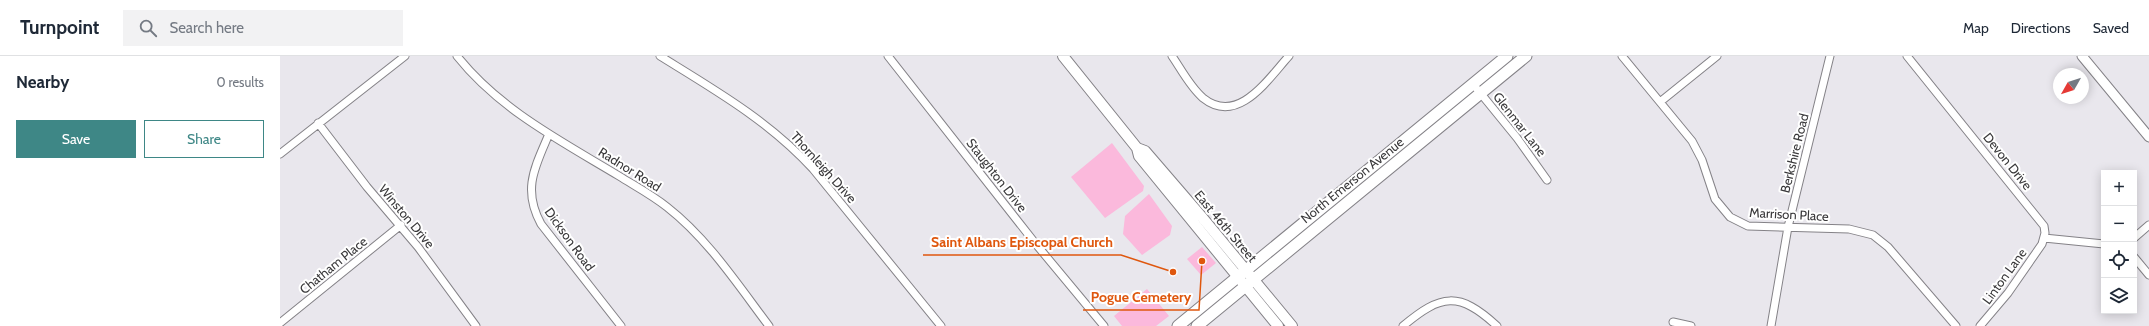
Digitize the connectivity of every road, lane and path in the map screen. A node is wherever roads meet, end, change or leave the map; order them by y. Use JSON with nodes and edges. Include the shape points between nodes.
{"nodes":[{"id":1,"x":405,"y":56,"type":"edge"},
{"id":2,"x":457,"y":56,"type":"edge"},
{"id":3,"x":660,"y":56,"type":"edge"},
{"id":4,"x":888,"y":56,"type":"edge"},
{"id":5,"x":1063,"y":56,"type":"edge"},
{"id":6,"x":1172,"y":56,"type":"edge"},
{"id":7,"x":1289,"y":56,"type":"edge"},
{"id":8,"x":1507,"y":56,"type":"edge"},
{"id":9,"x":1526,"y":56,"type":"edge"},
{"id":10,"x":1622,"y":56,"type":"edge"},
{"id":11,"x":1717,"y":56,"type":"edge"},
{"id":12,"x":1830,"y":56,"type":"edge"},
{"id":13,"x":1907,"y":56,"type":"edge"},
{"id":14,"x":2082,"y":56,"type":"edge"},
{"id":15,"x":1472,"y":84,"type":"junction"},
{"id":16,"x":1480,"y":93,"type":"junction"},
{"id":17,"x":1660,"y":102,"type":"junction"},
{"id":18,"x":318,"y":123,"type":"junction"},
{"id":19,"x":549,"y":134,"type":"junction"},
{"id":20,"x":2149,"y":137,"type":"edge"},
{"id":21,"x":280,"y":154,"type":"edge"},
{"id":22,"x":1547,"y":180,"type":"dead end"},
{"id":23,"x":401,"y":225,"type":"junction"},
{"id":24,"x":2149,"y":225,"type":"edge"},
{"id":25,"x":1788,"y":227,"type":"junction"},
{"id":26,"x":2137,"y":235,"type":"edge"},
{"id":27,"x":2044,"y":238,"type":"junction"},
{"id":28,"x":2101,"y":244,"type":"edge"},
{"id":29,"x":2137,"y":261,"type":"edge"},
{"id":30,"x":1241,"y":274,"type":"junction"},
{"id":31,"x":2149,"y":275,"type":"edge"},
{"id":32,"x":1249,"y":283,"type":"junction"},
{"id":33,"x":1673,"y":322,"type":"dead end"},
{"id":34,"x":280,"y":323,"type":"edge"},
{"id":35,"x":476,"y":326,"type":"edge"},
{"id":36,"x":621,"y":326,"type":"edge"},
{"id":37,"x":769,"y":326,"type":"edge"},
{"id":38,"x":941,"y":326,"type":"edge"},
{"id":39,"x":1104,"y":326,"type":"edge"},
{"id":40,"x":1178,"y":326,"type":"edge"},
{"id":41,"x":1197,"y":326,"type":"edge"},
{"id":42,"x":1278,"y":326,"type":"edge"},
{"id":43,"x":1292,"y":326,"type":"edge"},
{"id":44,"x":1403,"y":326,"type":"edge"},
{"id":45,"x":1497,"y":326,"type":"edge"},
{"id":46,"x":1691,"y":326,"type":"edge"},
{"id":47,"x":1771,"y":326,"type":"edge"},
{"id":48,"x":1956,"y":326,"type":"edge"},
{"id":49,"x":1980,"y":326,"type":"edge"}],
"edges":[{"from":1,"to":18,"type":"street"},
{"from":2,"to":19,"type":"street","name":"Radnor Road","via":[[503,102]]},
{"from":3,"to":38,"type":"street","name":"Thornleigh Drive","via":[[753,114],[790,145],[813,169]]},
{"from":4,"to":39,"type":"street","name":"Staughton Drive","via":[[1031,238]]},
{"from":5,"to":30,"type":"main road","name":"East 46th Street","via":[[1137,148],[1145,151]]},
{"from":6,"to":7,"type":"street","via":[[1204,98],[1214,104],[1226,106],[1239,104],[1250,98]]},
{"from":8,"to":15,"type":"main road","name":"North Emerson Avenue"},
{"from":9,"to":16,"type":"main road","name":"North Emerson Avenue"},
{"from":10,"to":17,"type":"street","name":"Marrison Place"},
{"from":11,"to":17,"type":"street"},
{"from":12,"to":25,"type":"street","name":"Berkshire Road"},
{"from":13,"to":27,"type":"street","name":"Devon Drive","via":[[2042,222]]},
{"from":14,"to":20,"type":"street"},
{"from":15,"to":16,"type":"street","name":"Glenmar Lane"},
{"from":15,"to":30,"type":"main road","name":"North Emerson Avenue"},
{"from":16,"to":22,"type":"street","name":"Glenmar Lane","via":[[1522,144]]},
{"from":16,"to":32,"type":"main road","name":"North Emerson Avenue"},
{"from":17,"to":25,"type":"street","name":"Marrison Place","via":[[1697,148],[1715,199],[1723,211],[1743,224]]},
{"from":18,"to":21,"type":"street"},
{"from":18,"to":23,"type":"street","name":"Winston Drive"},
{"from":19,"to":36,"type":"street","name":"Dickson Road","via":[[532,179],[534,210]]},
{"from":19,"to":37,"type":"street","name":"Radnor Road","via":[[637,187],[676,215],[711,251]]},
{"from":23,"to":34,"type":"street","name":"Chatham Place"},
{"from":23,"to":35,"type":"street","name":"Winston Drive"},
{"from":24,"to":26,"type":"street"},
{"from":25,"to":47,"type":"street","name":"Berkshire Road"},
{"from":25,"to":48,"type":"street","name":"Marrison Place","via":[[1855,230],[1878,238],[1888,246]]},
{"from":27,"to":28,"type":"street"},
{"from":27,"to":49,"type":"street","name":"Linton Lane","via":[[2008,293]]},
{"from":29,"to":31,"type":"street"},
{"from":30,"to":32,"type":"main road","name":"East 46th Street"},
{"from":30,"to":40,"type":"main road","name":"North Emerson Avenue"},
{"from":32,"to":41,"type":"main road","name":"North Emerson Avenue"},
{"from":32,"to":42,"type":"main road","name":"East 46th Street"},
{"from":32,"to":43,"type":"main road","name":"East 46th Street"},
{"from":33,"to":46,"type":"street"},
{"from":44,"to":45,"type":"street","via":[[1427,307],[1447,301],[1472,306]]}]}
